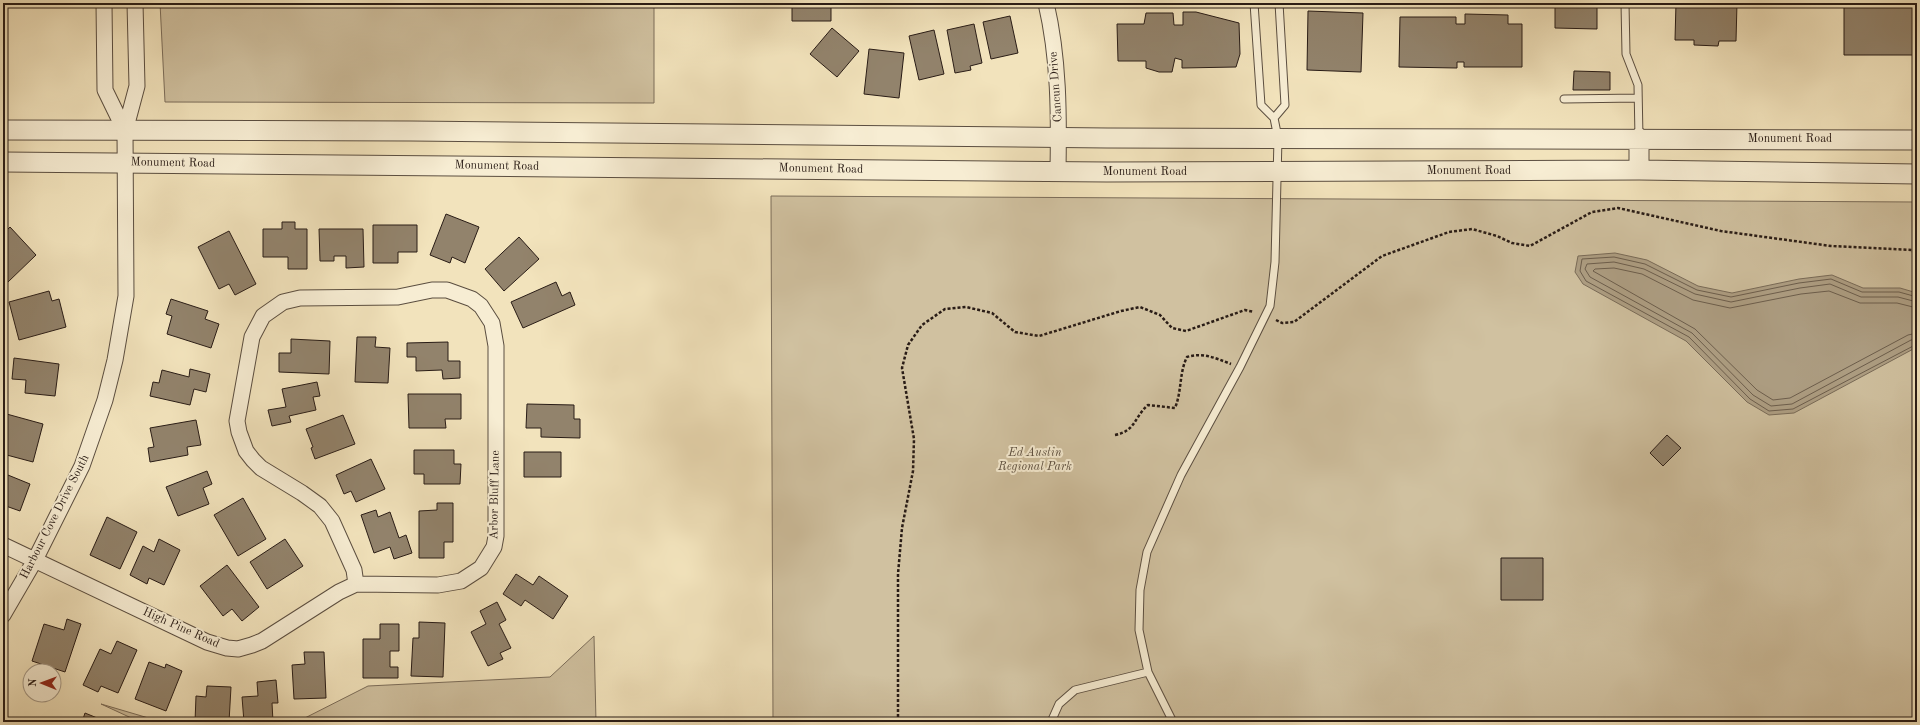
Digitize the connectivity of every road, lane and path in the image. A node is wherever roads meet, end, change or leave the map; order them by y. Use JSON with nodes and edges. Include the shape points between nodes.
{"nodes":[{"id":1,"x":104,"y":3,"type":"edge"},
{"id":2,"x":135,"y":3,"type":"edge"},
{"id":3,"x":1046,"y":3,"type":"edge"},
{"id":4,"x":1254,"y":3,"type":"edge"},
{"id":5,"x":1280,"y":3,"type":"edge"},
{"id":6,"x":1625,"y":3,"type":"edge"},
{"id":7,"x":1638,"y":98,"type":"junction"},
{"id":8,"x":1564,"y":99,"type":"dead end"},
{"id":9,"x":1274,"y":118,"type":"junction"},
{"id":10,"x":3,"y":130,"type":"edge"},
{"id":11,"x":125,"y":131,"type":"junction"},
{"id":12,"x":1059,"y":137,"type":"junction"},
{"id":13,"x":1278,"y":138,"type":"junction"},
{"id":14,"x":1639,"y":138,"type":"junction"},
{"id":15,"x":1917,"y":140,"type":"edge"},
{"id":16,"x":3,"y":162,"type":"edge"},
{"id":17,"x":125,"y":162,"type":"junction"},
{"id":18,"x":1639,"y":170,"type":"junction"},
{"id":19,"x":1058,"y":171,"type":"junction"},
{"id":20,"x":1278,"y":172,"type":"junction"},
{"id":21,"x":1917,"y":174,"type":"edge"},
{"id":22,"x":1917,"y":260,"type":"edge"},
{"id":23,"x":1265,"y":316,"type":"junction"},
{"id":24,"x":1240,"y":368,"type":"junction"},
{"id":25,"x":1116,"y":435,"type":"dead end"},
{"id":26,"x":3,"y":544,"type":"edge"},
{"id":27,"x":35,"y":560,"type":"junction"},
{"id":28,"x":356,"y":584,"type":"junction"},
{"id":29,"x":3,"y":615,"type":"edge"},
{"id":30,"x":1148,"y":672,"type":"junction"},
{"id":31,"x":898,"y":722,"type":"edge"},
{"id":32,"x":1051,"y":722,"type":"edge"},
{"id":33,"x":1173,"y":722,"type":"edge"}],
"edges":[{"from":1,"to":11,"type":"street","via":[[105,90]]},
{"from":2,"to":11,"type":"street","via":[[137,86]]},
{"from":3,"to":12,"type":"street","name":"Cancun Drive","via":[[1058,80]]},
{"from":4,"to":9,"type":"lane","via":[[1261,105]]},
{"from":5,"to":9,"type":"lane","via":[[1285,105]]},
{"from":6,"to":7,"type":"lane","via":[[1626,54],[1638,85]]},
{"from":7,"to":8,"type":"lane"},
{"from":7,"to":14,"type":"lane"},
{"from":9,"to":13,"type":"lane"},
{"from":10,"to":11,"type":"street","name":"Monument Road"},
{"from":11,"to":12,"type":"street","name":"Monument Road"},
{"from":11,"to":17,"type":"street","name":"Harbour Cove Drive South"},
{"from":12,"to":13,"type":"street","name":"Monument Road"},
{"from":12,"to":19,"type":"street","name":"Cancun Drive"},
{"from":13,"to":14,"type":"street","name":"Monument Road"},
{"from":13,"to":20,"type":"lane"},
{"from":14,"to":15,"type":"street","name":"Monument Road"},
{"from":14,"to":18,"type":"street"},
{"from":16,"to":17,"type":"street","name":"Monument Road"},
{"from":17,"to":19,"type":"street","name":"Monument Road"},
{"from":17,"to":27,"type":"street","name":"Harbour Cove Drive South","via":[[126,296],[105,400],[82,466]]},
{"from":18,"to":20,"type":"street","name":"Monument Road"},
{"from":18,"to":21,"type":"street","name":"Monument Road"},
{"from":19,"to":20,"type":"street","name":"Monument Road"},
{"from":20,"to":23,"type":"lane","via":[[1275,262],[1270,306]]},
{"from":22,"to":23,"type":"path","via":[[1912,250],[1831,246],[1721,231],[1618,208],[1592,212],[1530,246],[1512,243],[1472,229],[1449,232],[1382,256],[1294,322],[1282,322]]},
{"from":23,"to":24,"type":"lane"},
{"from":23,"to":31,"type":"path","via":[[1245,310],[1186,331],[1172,328],[1160,316],[1140,307],[1039,336],[1016,332],[992,313],[966,307],[945,309],[922,325],[908,345],[902,368],[914,439],[913,471],[902,528],[898,574]]},
{"from":24,"to":25,"type":"path","via":[[1212,356],[1197,354],[1187,357],[1182,367],[1175,408],[1148,405],[1141,411],[1132,428]]},
{"from":24,"to":30,"type":"lane","via":[[1181,475],[1148,552],[1140,590],[1139,630]]},
{"from":26,"to":27,"type":"street","name":"High Pine Road"},
{"from":27,"to":28,"type":"street","name":"High Pine Road","via":[[207,642],[238,649],[262,641],[322,602]]},
{"from":27,"to":29,"type":"street","name":"Harbour Cove Drive South"},
{"from":28,"to":28,"type":"street","name":"Arbor Bluff Lane","via":[[354,570],[343,543],[332,521],[320,506],[262,468],[246,451],[237,421],[252,337],[263,316],[283,302],[300,298],[398,297],[432,290],[447,290],[472,299],[488,314],[492,323],[496,346],[494,547],[481,568],[452,584]]},
{"from":30,"to":32,"type":"lane","via":[[1075,690],[1060,704]]},
{"from":30,"to":33,"type":"lane"}]}
